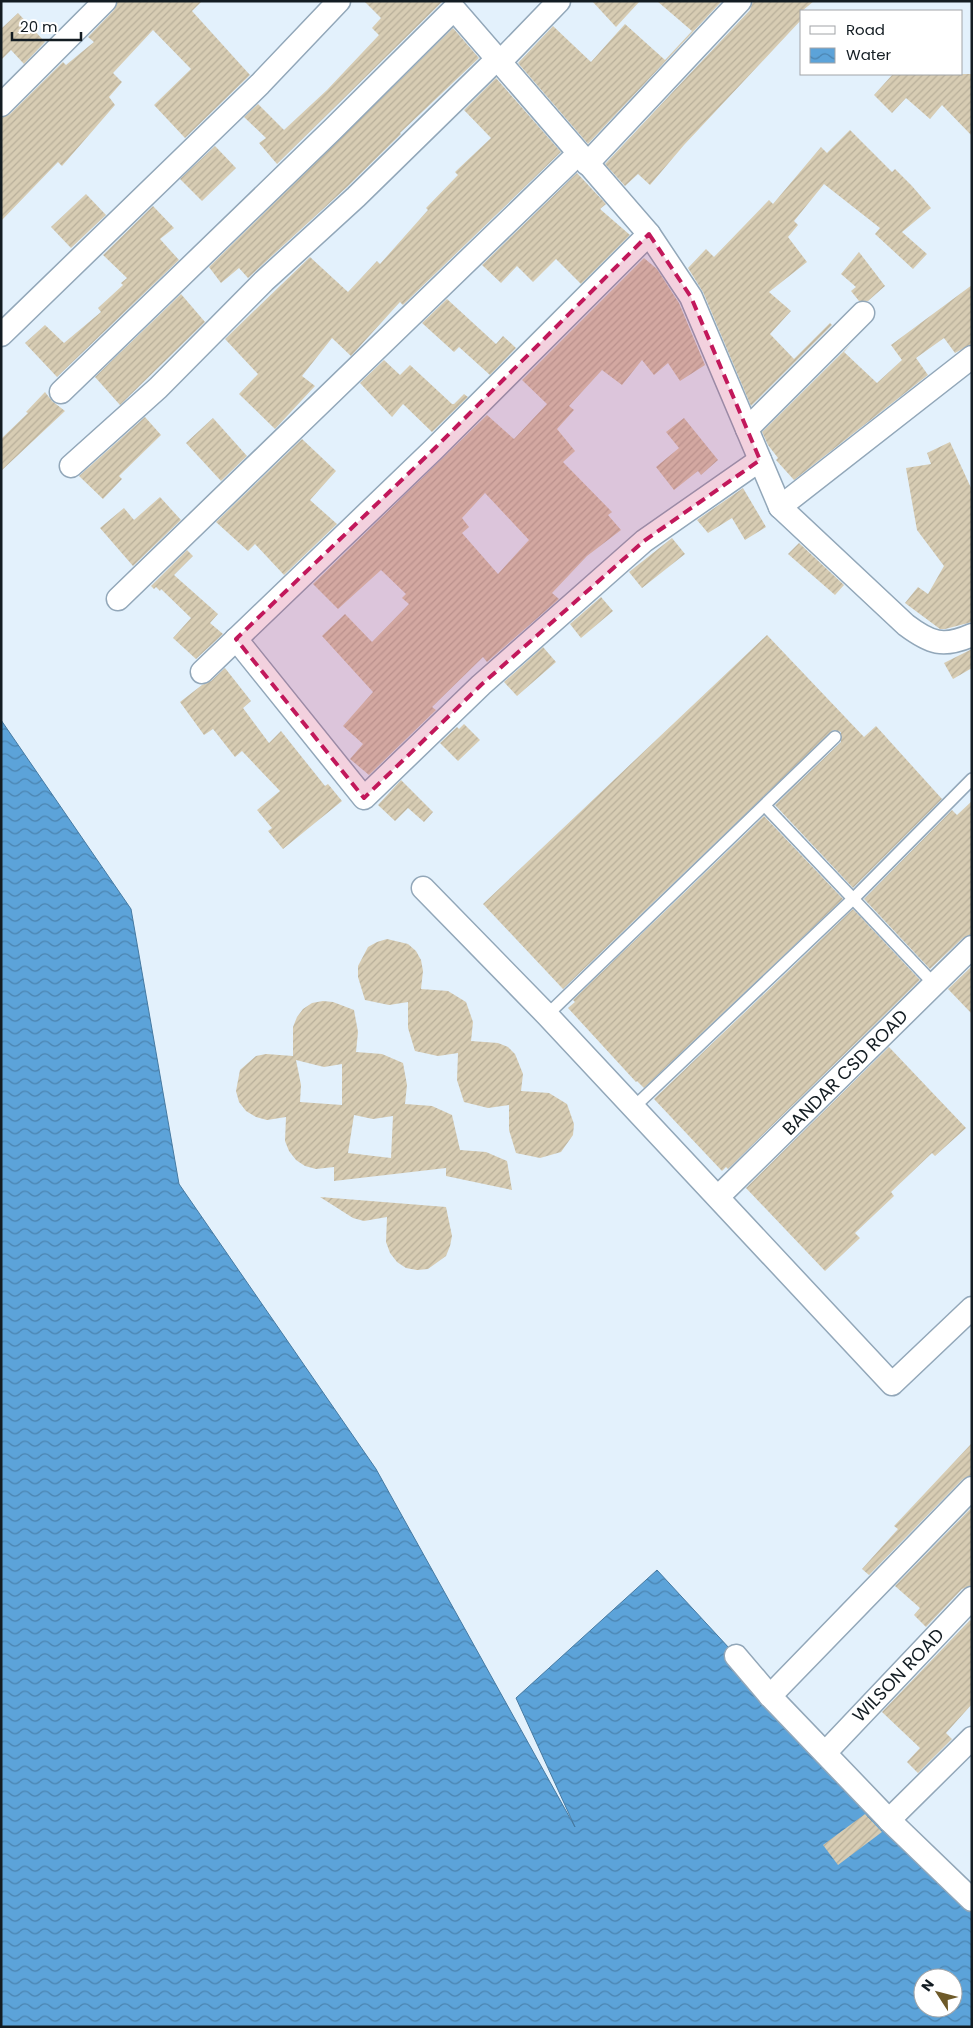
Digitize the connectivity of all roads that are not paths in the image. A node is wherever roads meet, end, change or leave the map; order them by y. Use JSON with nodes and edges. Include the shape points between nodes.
{"nodes":[{"id":1,"x":105,"y":1,"type":"edge"},
{"id":2,"x":339,"y":1,"type":"edge"},
{"id":3,"x":560,"y":1,"type":"edge"},
{"id":4,"x":740,"y":1,"type":"edge"},
{"id":5,"x":451,"y":5,"type":"edge"},
{"id":6,"x":499,"y":60,"type":"junction"},
{"id":7,"x":1,"y":104,"type":"edge"},
{"id":8,"x":583,"y":159,"type":"junction"},
{"id":9,"x":648,"y":234,"type":"junction"},
{"id":10,"x":862,"y":312,"type":"dead end"},
{"id":11,"x":1,"y":335,"type":"edge"},
{"id":12,"x":972,"y":357,"type":"edge"},
{"id":13,"x":61,"y":392,"type":"dead end"},
{"id":14,"x":747,"y":429,"type":"junction"},
{"id":15,"x":760,"y":460,"type":"junction"},
{"id":16,"x":71,"y":466,"type":"dead end"},
{"id":17,"x":780,"y":507,"type":"junction"},
{"id":18,"x":118,"y":599,"type":"dead end"},
{"id":19,"x":972,"y":635,"type":"edge"},
{"id":20,"x":236,"y":639,"type":"junction"},
{"id":21,"x":202,"y":672,"type":"dead end"},
{"id":22,"x":835,"y":737,"type":"dead end"},
{"id":23,"x":972,"y":779,"type":"edge"},
{"id":24,"x":766,"y":806,"type":"junction"},
{"id":25,"x":423,"y":888,"type":"dead end"},
{"id":26,"x":854,"y":898,"type":"junction"},
{"id":27,"x":972,"y":947,"type":"edge"},
{"id":28,"x":934,"y":984,"type":"junction"},
{"id":29,"x":547,"y":1016,"type":"junction"},
{"id":30,"x":633,"y":1108,"type":"junction"},
{"id":31,"x":718,"y":1197,"type":"junction"},
{"id":32,"x":972,"y":1308,"type":"edge"},
{"id":33,"x":972,"y":1488,"type":"edge"},
{"id":34,"x":972,"y":1598,"type":"edge"},
{"id":35,"x":736,"y":1656,"type":"dead end"},
{"id":36,"x":770,"y":1696,"type":"junction"},
{"id":37,"x":972,"y":1738,"type":"edge"},
{"id":38,"x":825,"y":1753,"type":"junction"},
{"id":39,"x":889,"y":1820,"type":"junction"},
{"id":40,"x":969,"y":1891,"type":"edge"}],
"edges":[{"from":1,"to":7,"type":"street"},
{"from":2,"to":11,"type":"street","via":[[260,84]]},
{"from":3,"to":6,"type":"street"},
{"from":4,"to":8,"type":"street"},
{"from":5,"to":6,"type":"street"},
{"from":5,"to":13,"type":"street","via":[[333,129]]},
{"from":6,"to":8,"type":"street"},
{"from":6,"to":16,"type":"street","via":[[264,282],[158,388]]},
{"from":8,"to":9,"type":"street"},
{"from":8,"to":18,"type":"street"},
{"from":9,"to":14,"type":"street","via":[[691,297]]},
{"from":9,"to":20,"type":"street","via":[[433,450]]},
{"from":10,"to":14,"type":"street"},
{"from":12,"to":17,"type":"street"},
{"from":14,"to":15,"type":"street"},
{"from":15,"to":17,"type":"street"},
{"from":15,"to":20,"type":"street","via":[[644,541],[481,685],[364,798]]},
{"from":17,"to":19,"type":"street","via":[[921,636],[938,644],[960,641]]},
{"from":20,"to":21,"type":"street"},
{"from":22,"to":24,"type":"lane"},
{"from":23,"to":26,"type":"lane"},
{"from":24,"to":26,"type":"lane"},
{"from":24,"to":29,"type":"lane"},
{"from":25,"to":29,"type":"street"},
{"from":26,"to":28,"type":"lane"},
{"from":26,"to":30,"type":"lane"},
{"from":27,"to":28,"type":"street","name":"BANDAR CSD ROAD"},
{"from":28,"to":31,"type":"street","name":"BANDAR CSD ROAD"},
{"from":29,"to":30,"type":"street"},
{"from":30,"to":31,"type":"street"},
{"from":31,"to":32,"type":"street","via":[[892,1384]]},
{"from":33,"to":36,"type":"street"},
{"from":34,"to":38,"type":"street","name":"WILSON ROAD"},
{"from":35,"to":36,"type":"street"},
{"from":36,"to":38,"type":"street"},
{"from":37,"to":39,"type":"street"},
{"from":38,"to":39,"type":"street"},
{"from":39,"to":40,"type":"street"}]}
